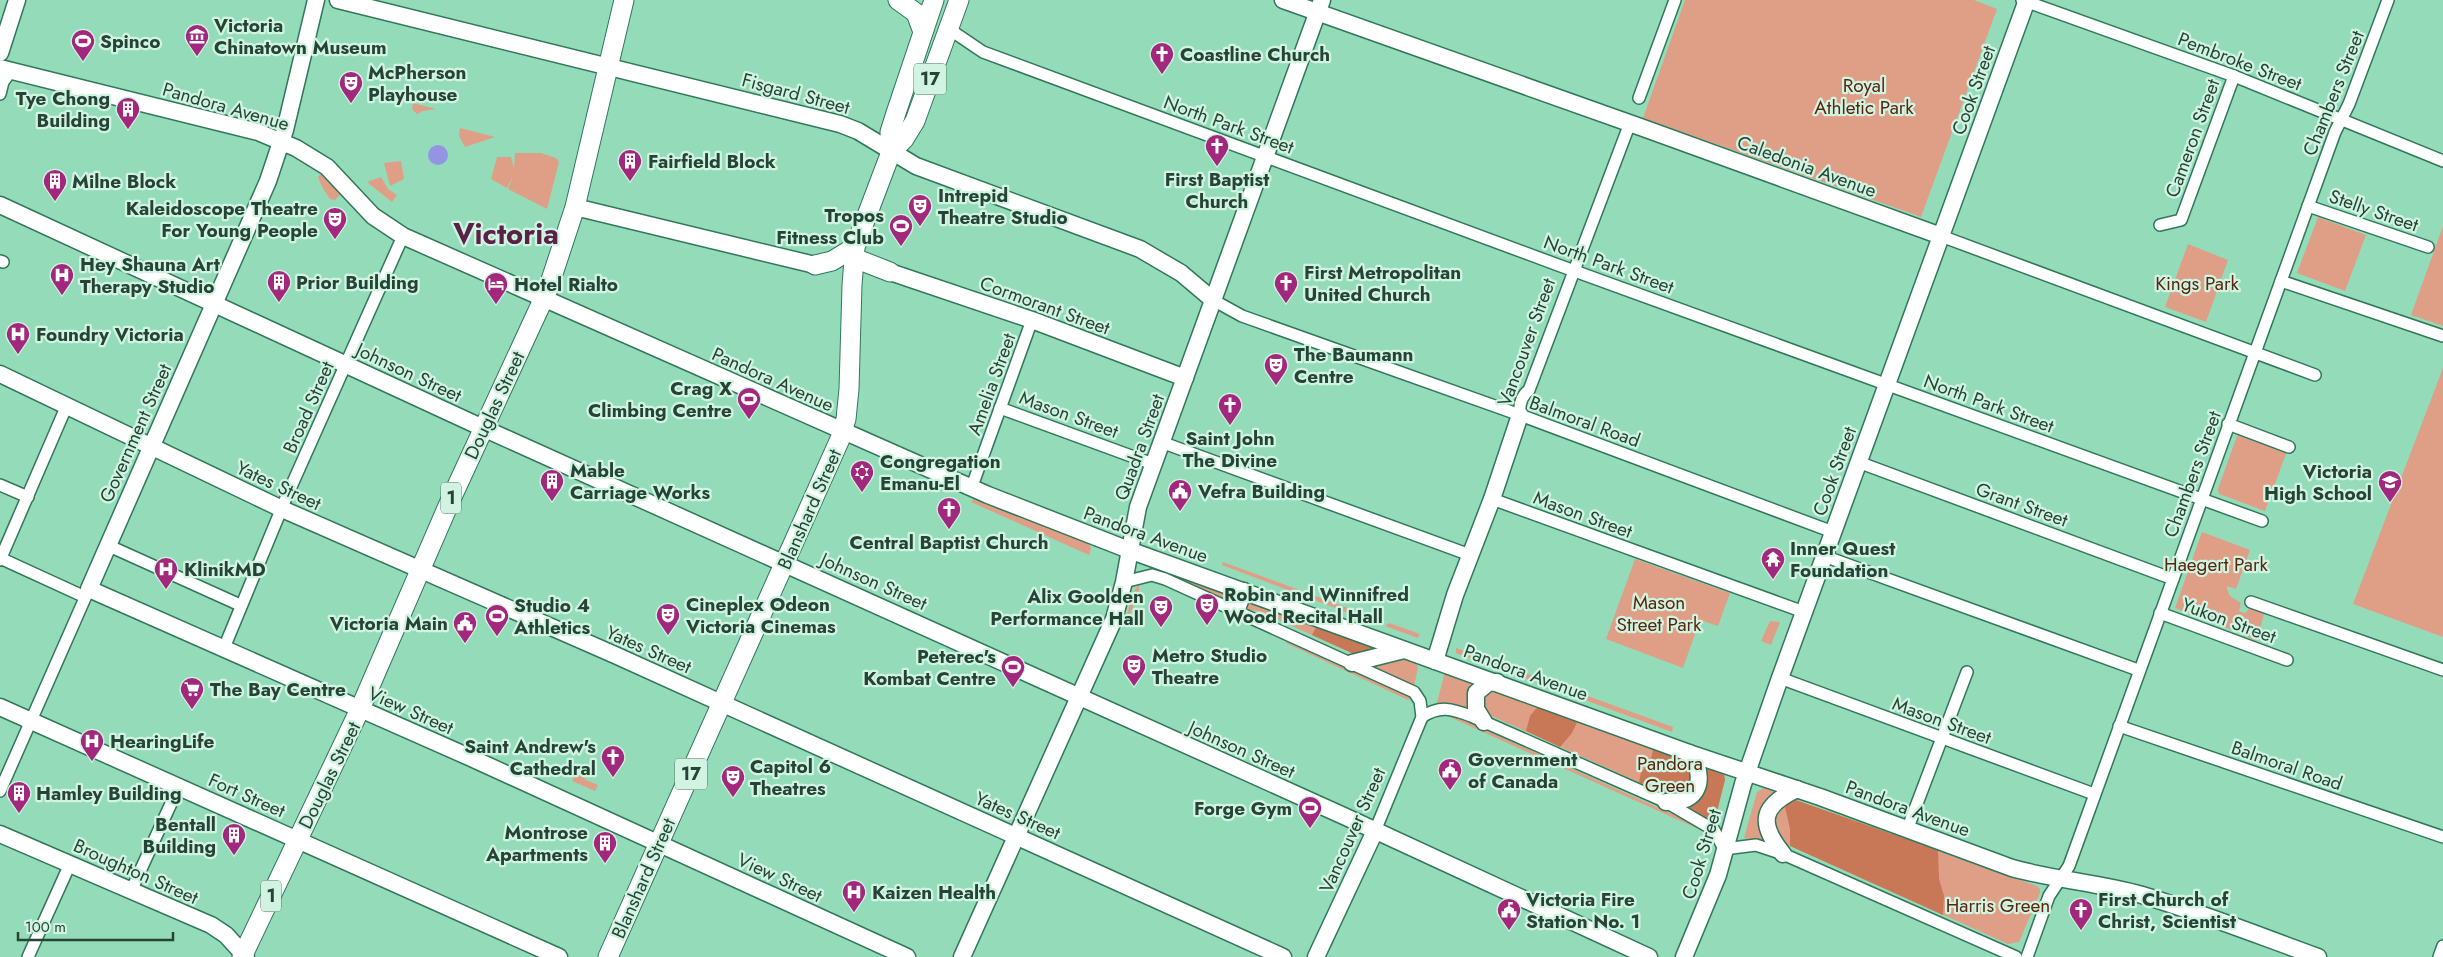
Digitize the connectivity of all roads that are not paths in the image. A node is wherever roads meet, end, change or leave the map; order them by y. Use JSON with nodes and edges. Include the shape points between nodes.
{"nodes":[{"id":1,"x":17,"y":0,"type":"edge"},
{"id":2,"x":316,"y":0,"type":"edge"},
{"id":3,"x":338,"y":0,"type":"edge"},
{"id":4,"x":624,"y":0,"type":"edge"},
{"id":5,"x":898,"y":0,"type":"edge"},
{"id":6,"x":934,"y":0,"type":"edge"},
{"id":7,"x":959,"y":0,"type":"edge"},
{"id":8,"x":1283,"y":0,"type":"edge"},
{"id":9,"x":2388,"y":0,"type":"edge"},
{"id":10,"x":1672,"y":1,"type":"edge"},
{"id":11,"x":2025,"y":1,"type":"edge"},
{"id":12,"x":1320,"y":6,"type":"edge"},
{"id":13,"x":949,"y":29,"type":"junction"},
{"id":14,"x":923,"y":32,"type":"junction"},
{"id":15,"x":0,"y":53,"type":"edge"},
{"id":16,"x":608,"y":68,"type":"junction"},
{"id":17,"x":5,"y":70,"type":"edge"},
{"id":18,"x":2234,"y":76,"type":"junction"},
{"id":19,"x":0,"y":94,"type":"edge"},
{"id":20,"x":1639,"y":98,"type":"dead end"},
{"id":21,"x":2342,"y":120,"type":"junction"},
{"id":22,"x":1630,"y":123,"type":"junction"},
{"id":23,"x":282,"y":141,"type":"junction"},
{"id":24,"x":891,"y":152,"type":"junction"},
{"id":25,"x":1265,"y":156,"type":"junction"},
{"id":26,"x":2443,"y":161,"type":"edge"},
{"id":27,"x":0,"y":205,"type":"edge"},
{"id":28,"x":2308,"y":206,"type":"junction"},
{"id":29,"x":575,"y":207,"type":"junction"},
{"id":30,"x":2160,"y":225,"type":"dead end"},
{"id":31,"x":403,"y":236,"type":"junction"},
{"id":32,"x":1941,"y":236,"type":"junction"},
{"id":33,"x":2428,"y":247,"type":"dead end"},
{"id":34,"x":815,"y":264,"type":"junction"},
{"id":35,"x":853,"y":266,"type":"junction"},
{"id":36,"x":1574,"y":270,"type":"junction"},
{"id":37,"x":890,"y":272,"type":"joint"},
{"id":38,"x":2281,"y":281,"type":"junction"},
{"id":39,"x":544,"y":298,"type":"junction"},
{"id":40,"x":1213,"y":300,"type":"junction"},
{"id":41,"x":215,"y":303,"type":"junction"},
{"id":42,"x":1032,"y":320,"type":"junction"},
{"id":43,"x":2443,"y":336,"type":"edge"},
{"id":44,"x":2254,"y":353,"type":"junction"},
{"id":45,"x":346,"y":364,"type":"junction"},
{"id":46,"x":0,"y":374,"type":"edge"},
{"id":47,"x":2316,"y":374,"type":"dead end"},
{"id":48,"x":1184,"y":378,"type":"junction"},
{"id":49,"x":1886,"y":385,"type":"junction"},
{"id":50,"x":67,"y":406,"type":"junction"},
{"id":51,"x":1000,"y":408,"type":"junction"},
{"id":52,"x":1520,"y":415,"type":"junction"},
{"id":53,"x":162,"y":421,"type":"junction"},
{"id":54,"x":2228,"y":424,"type":"junction"},
{"id":55,"x":483,"y":428,"type":"junction"},
{"id":56,"x":842,"y":432,"type":"junction"},
{"id":57,"x":129,"y":436,"type":"junction"},
{"id":58,"x":1162,"y":442,"type":"junction"},
{"id":59,"x":151,"y":446,"type":"junction"},
{"id":60,"x":2289,"y":447,"type":"dead end"},
{"id":61,"x":1858,"y":462,"type":"junction"},
{"id":62,"x":1153,"y":464,"type":"junction"},
{"id":63,"x":0,"y":485,"type":"edge"},
{"id":64,"x":971,"y":489,"type":"junction"},
{"id":65,"x":28,"y":497,"type":"junction"},
{"id":66,"x":2202,"y":498,"type":"junction"},
{"id":67,"x":1492,"y":499,"type":"junction"},
{"id":68,"x":282,"y":509,"type":"junction"},
{"id":69,"x":2262,"y":520,"type":"dead end"},
{"id":70,"x":1833,"y":532,"type":"junction"},
{"id":71,"x":107,"y":545,"type":"junction"},
{"id":72,"x":1129,"y":550,"type":"junction"},
{"id":73,"x":1470,"y":555,"type":"junction"},
{"id":74,"x":1824,"y":556,"type":"junction"},
{"id":75,"x":0,"y":559,"type":"edge"},
{"id":76,"x":785,"y":564,"type":"junction"},
{"id":77,"x":420,"y":568,"type":"junction"},
{"id":78,"x":2173,"y":579,"type":"junction"},
{"id":79,"x":1124,"y":582,"type":"junction"},
{"id":80,"x":1244,"y":591,"type":"junction"},
{"id":81,"x":87,"y":593,"type":"junction"},
{"id":82,"x":2251,"y":602,"type":"dead end"},
{"id":83,"x":240,"y":605,"type":"junction"},
{"id":84,"x":1236,"y":610,"type":"junction"},
{"id":85,"x":1804,"y":612,"type":"junction"},
{"id":86,"x":2160,"y":613,"type":"junction"},
{"id":87,"x":224,"y":648,"type":"junction"},
{"id":88,"x":1404,"y":650,"type":"junction"},
{"id":89,"x":2287,"y":660,"type":"dead end"},
{"id":90,"x":1435,"y":661,"type":"junction"},
{"id":91,"x":1352,"y":663,"type":"junction"},
{"id":92,"x":2138,"y":670,"type":"junction"},
{"id":93,"x":2443,"y":670,"type":"edge"},
{"id":94,"x":1967,"y":672,"type":"dead end"},
{"id":95,"x":1780,"y":678,"type":"junction"},
{"id":96,"x":1496,"y":682,"type":"junction"},
{"id":97,"x":1080,"y":698,"type":"junction"},
{"id":98,"x":722,"y":704,"type":"junction"},
{"id":99,"x":0,"y":707,"type":"edge"},
{"id":100,"x":360,"y":709,"type":"junction"},
{"id":101,"x":1422,"y":717,"type":"junction"},
{"id":102,"x":31,"y":721,"type":"junction"},
{"id":103,"x":1484,"y":722,"type":"junction"},
{"id":104,"x":2119,"y":726,"type":"junction"},
{"id":105,"x":1943,"y":739,"type":"junction"},
{"id":106,"x":1689,"y":753,"type":"junction"},
{"id":107,"x":1747,"y":772,"type":"junction"},
{"id":108,"x":179,"y":786,"type":"junction"},
{"id":109,"x":1798,"y":789,"type":"junction"},
{"id":110,"x":0,"y":791,"type":"edge"},
{"id":111,"x":2094,"y":794,"type":"junction"},
{"id":112,"x":1666,"y":802,"type":"junction"},
{"id":113,"x":1907,"y":830,"type":"junction"},
{"id":114,"x":1375,"y":831,"type":"junction"},
{"id":115,"x":0,"y":834,"type":"edge"},
{"id":116,"x":1016,"y":837,"type":"junction"},
{"id":117,"x":2443,"y":837,"type":"edge"},
{"id":118,"x":297,"y":839,"type":"junction"},
{"id":119,"x":659,"y":844,"type":"junction"},
{"id":120,"x":1724,"y":849,"type":"junction"},
{"id":121,"x":1784,"y":854,"type":"junction"},
{"id":122,"x":70,"y":864,"type":"junction"},
{"id":123,"x":2060,"y":880,"type":"junction"},
{"id":124,"x":131,"y":891,"type":"junction"},
{"id":125,"x":2443,"y":946,"type":"edge"},
{"id":126,"x":244,"y":956,"type":"edge"},
{"id":127,"x":28,"y":957,"type":"edge"},
{"id":128,"x":559,"y":957,"type":"edge"},
{"id":129,"x":608,"y":957,"type":"edge"},
{"id":130,"x":907,"y":957,"type":"edge"},
{"id":131,"x":962,"y":957,"type":"edge"},
{"id":132,"x":1283,"y":957,"type":"edge"},
{"id":133,"x":1316,"y":957,"type":"edge"},
{"id":134,"x":1649,"y":957,"type":"edge"},
{"id":135,"x":1684,"y":957,"type":"edge"},
{"id":136,"x":2016,"y":957,"type":"edge"},
{"id":137,"x":2027,"y":957,"type":"edge"},
{"id":138,"x":2318,"y":957,"type":"edge"},
{"id":139,"x":2439,"y":957,"type":"edge"}],
"edges":[{"from":1,"to":15,"type":"main road"},
{"from":2,"to":23,"type":"main road","name":"Government Street"},
{"from":3,"to":16,"type":"main road","name":"Fisgard Street"},
{"from":4,"to":16,"type":"main road","name":"Douglas Street","number":"1"},
{"from":5,"to":14,"type":"main road","via":[[916,13]]},
{"from":6,"to":14,"type":"main road","name":"Blanshard Street","number":"17"},
{"from":7,"to":13,"type":"main road","name":"Blanshard Street","number":"17"},
{"from":8,"to":12,"type":"main road","name":"Caledonia Avenue"},
{"from":9,"to":21,"type":"street","name":"Chambers Street"},
{"from":10,"to":20,"type":"street"},
{"from":11,"to":18,"type":"street","name":"Pembroke Street"},
{"from":11,"to":32,"type":"main road","name":"Cook Street"},
{"from":12,"to":22,"type":"main road","name":"Caledonia Avenue"},
{"from":12,"to":25,"type":"main road","name":"Quadra Street"},
{"from":13,"to":24,"type":"main road","name":"Blanshard Street","number":"17","via":[[915,121]]},
{"from":13,"to":25,"type":"street","name":"North Park Street","via":[[983,52]]},
{"from":14,"to":24,"type":"main road","name":"Blanshard Street","number":"17","via":[[892,126]]},
{"from":16,"to":24,"type":"main road","name":"Fisgard Street","via":[[840,124],[858,131]]},
{"from":16,"to":29,"type":"main road","name":"Douglas Street","number":"1"},
{"from":17,"to":19,"type":"street"},
{"from":17,"to":23,"type":"main road","name":"Pandora Avenue","via":[[258,132]]},
{"from":18,"to":21,"type":"street","name":"Pembroke Street"},
{"from":18,"to":30,"type":"street","name":"Cameron Street","via":[[2181,220]]},
{"from":21,"to":26,"type":"street","name":"Pembroke Street"},
{"from":21,"to":28,"type":"street","name":"Chambers Street"},
{"from":22,"to":32,"type":"main road","name":"Caledonia Avenue"},
{"from":22,"to":36,"type":"street","name":"Vancouver Street"},
{"from":23,"to":31,"type":"main road","name":"Pandora Avenue","via":[[327,166],[373,216]]},
{"from":23,"to":41,"type":"main road","name":"Government Street"},
{"from":24,"to":35,"type":"main road","name":"Blanshard Street","number":"17"},
{"from":24,"to":40,"type":"main road","name":"Fisgard Street","via":[[916,166],[1140,249],[1181,273]]},
{"from":25,"to":36,"type":"street","name":"North Park Street"},
{"from":25,"to":40,"type":"main road","name":"Quadra Street"},
{"from":27,"to":41,"type":"main road","name":"Johnson Street"},
{"from":28,"to":33,"type":"street","name":"Stelly Street"},
{"from":28,"to":38,"type":"street","name":"Chambers Street"},
{"from":29,"to":34,"type":"main road"},
{"from":29,"to":39,"type":"main road","name":"Douglas Street","number":"1"},
{"from":31,"to":39,"type":"main road","name":"Pandora Avenue"},
{"from":31,"to":45,"type":"street","name":"Broad Street"},
{"from":32,"to":44,"type":"street","name":"Caledonia Avenue"},
{"from":32,"to":49,"type":"main road","name":"Cook Street"},
{"from":34,"to":35,"type":"main road","via":[[832,261]]},
{"from":34,"to":35,"type":"main road","via":[[832,272]]},
{"from":35,"to":37,"type":"main road","via":[[884,275]]},
{"from":35,"to":56,"type":"main road","name":"Blanshard Street","number":"17","via":[[849,388]]},
{"from":36,"to":49,"type":"street","name":"North Park Street"},
{"from":36,"to":52,"type":"street","name":"Vancouver Street","via":[[1530,390],[1524,394],[1520,404]]},
{"from":37,"to":42,"type":"main road","name":"Cormorant Street"},
{"from":38,"to":43,"type":"street"},
{"from":38,"to":44,"type":"street","name":"Chambers Street"},
{"from":39,"to":55,"type":"main road","name":"Douglas Street","number":"1"},
{"from":39,"to":56,"type":"main road","name":"Pandora Avenue"},
{"from":40,"to":48,"type":"main road","name":"Quadra Street"},
{"from":40,"to":52,"type":"street","name":"Balmoral Road","via":[[1242,316]]},
{"from":41,"to":45,"type":"main road","name":"Johnson Street"},
{"from":41,"to":53,"type":"main road","name":"Government Street"},
{"from":42,"to":48,"type":"main road","name":"Cormorant Street"},
{"from":42,"to":51,"type":"street","name":"Amelia Street"},
{"from":44,"to":47,"type":"street","name":"Caledonia Avenue"},
{"from":44,"to":54,"type":"street","name":"Chambers Street"},
{"from":45,"to":55,"type":"main road","name":"Johnson Street"},
{"from":45,"to":68,"type":"street","name":"Broad Street"},
{"from":46,"to":50,"type":"main road","name":"Yates Street"},
{"from":48,"to":58,"type":"main road","name":"Quadra Street"},
{"from":49,"to":61,"type":"main road","name":"Cook Street"},
{"from":49,"to":66,"type":"street","name":"North Park Street"},
{"from":50,"to":57,"type":"main road","name":"Yates Street"},
{"from":50,"to":65,"type":"street"},
{"from":51,"to":62,"type":"street","name":"Mason Street"},
{"from":51,"to":64,"type":"street","name":"Amelia Street"},
{"from":52,"to":67,"type":"main road","name":"Vancouver Street"},
{"from":52,"to":70,"type":"street","name":"Balmoral Road"},
{"from":53,"to":57,"type":"main road","via":[[141,434]]},
{"from":53,"to":59,"type":"main road","name":"Government Street"},
{"from":54,"to":60,"type":"street"},
{"from":54,"to":66,"type":"street","name":"Chambers Street"},
{"from":55,"to":76,"type":"main road","name":"Johnson Street"},
{"from":55,"to":77,"type":"main road","name":"Douglas Street","number":"1"},
{"from":56,"to":64,"type":"main road","name":"Pandora Avenue"},
{"from":56,"to":76,"type":"main road","name":"Blanshard Street","number":"17"},
{"from":57,"to":59,"type":"main road","name":"Yates Street"},
{"from":58,"to":62,"type":"main road","name":"Quadra Street"},
{"from":58,"to":73,"type":"street"},
{"from":59,"to":68,"type":"main road","name":"Yates Street"},
{"from":59,"to":71,"type":"main road","name":"Government Street"},
{"from":61,"to":70,"type":"main road","name":"Cook Street"},
{"from":61,"to":78,"type":"street","name":"Grant Street"},
{"from":62,"to":72,"type":"main road","name":"Quadra Street","via":[[1135,517]]},
{"from":63,"to":65,"type":"street"},
{"from":64,"to":72,"type":"main road","name":"Pandora Avenue"},
{"from":65,"to":75,"type":"street"},
{"from":66,"to":69,"type":"street","name":"North Park Street"},
{"from":66,"to":78,"type":"street","name":"Chambers Street"},
{"from":67,"to":73,"type":"main road","name":"Vancouver Street"},
{"from":67,"to":85,"type":"street","name":"Mason Street"},
{"from":68,"to":77,"type":"main road","name":"Yates Street"},
{"from":68,"to":83,"type":"street","name":"Broad Street"},
{"from":70,"to":74,"type":"main road","name":"Cook Street"},
{"from":71,"to":81,"type":"main road","name":"Government Street"},
{"from":71,"to":83,"type":"street"},
{"from":72,"to":79,"type":"main road","name":"Quadra Street"},
{"from":72,"to":80,"type":"main road","name":"Pandora Avenue"},
{"from":73,"to":90,"type":"main road","name":"Vancouver Street"},
{"from":74,"to":85,"type":"main road","name":"Cook Street"},
{"from":74,"to":92,"type":"street"},
{"from":75,"to":81,"type":"street"},
{"from":76,"to":97,"type":"main road","name":"Johnson Street"},
{"from":76,"to":98,"type":"main road","name":"Blanshard Street","number":"17"},
{"from":77,"to":98,"type":"main road","name":"Yates Street"},
{"from":77,"to":100,"type":"main road","name":"Douglas Street","number":"1"},
{"from":78,"to":86,"type":"street","name":"Chambers Street"},
{"from":79,"to":84,"type":"street","name":"Pandora Avenue","via":[[1152,576]]},
{"from":79,"to":97,"type":"main road","name":"Quadra Street","via":[[1114,619]]},
{"from":80,"to":84,"type":"main road"},
{"from":80,"to":88,"type":"main road","name":"Pandora Avenue"},
{"from":81,"to":87,"type":"main road","name":"View Street"},
{"from":81,"to":102,"type":"street","name":"Government Street"},
{"from":82,"to":93,"type":"street"},
{"from":83,"to":87,"type":"street","name":"Broad Street"},
{"from":84,"to":91,"type":"street","name":"Pandora Avenue"},
{"from":85,"to":95,"type":"main road","name":"Cook Street"},
{"from":86,"to":89,"type":"street","name":"Yukon Street"},
{"from":86,"to":92,"type":"street","name":"Chambers Street"},
{"from":87,"to":100,"type":"main road","name":"View Street"},
{"from":88,"to":90,"type":"main road","name":"Pandora Avenue"},
{"from":88,"to":91,"type":"main road"},
{"from":90,"to":96,"type":"main road","name":"Pandora Avenue"},
{"from":91,"to":101,"type":"street","name":"Pandora Avenue","via":[[1414,692],[1420,701]]},
{"from":92,"to":104,"type":"street","name":"Chambers Street"},
{"from":94,"to":105,"type":"street"},
{"from":95,"to":105,"type":"street","name":"Mason Street"},
{"from":95,"to":107,"type":"main road","name":"Cook Street"},
{"from":96,"to":103,"type":"main road","via":[[1488,683],[1476,693],[1476,709]]},
{"from":96,"to":106,"type":"main road","name":"Pandora Avenue"},
{"from":97,"to":114,"type":"main road","name":"Johnson Street"},
{"from":97,"to":116,"type":"main road","name":"Quadra Street"},
{"from":98,"to":116,"type":"main road","name":"Yates Street"},
{"from":98,"to":119,"type":"main road","name":"Blanshard Street","number":"17"},
{"from":99,"to":102,"type":"main road","name":"Fort Street"},
{"from":100,"to":118,"type":"main road","name":"Douglas Street","number":"1"},
{"from":100,"to":119,"type":"main road","name":"View Street"},
{"from":101,"to":103,"type":"street","via":[[1447,708]]},
{"from":101,"to":114,"type":"street","name":"Vancouver Street"},
{"from":102,"to":108,"type":"main road","name":"Fort Street"},
{"from":102,"to":110,"type":"street","name":"Government Street"},
{"from":103,"to":112,"type":"street"},
{"from":104,"to":111,"type":"street","name":"Chambers Street"},
{"from":104,"to":117,"type":"street","name":"Balmoral Road"},
{"from":105,"to":111,"type":"street","name":"Mason Street"},
{"from":105,"to":113,"type":"street"},
{"from":106,"to":107,"type":"main road","name":"Pandora Avenue"},
{"from":106,"to":112,"type":"main road","via":[[1700,770],[1696,788],[1683,800]]},
{"from":107,"to":109,"type":"main road","name":"Pandora Avenue"},
{"from":107,"to":120,"type":"main road","name":"Cook Street"},
{"from":108,"to":118,"type":"main road","name":"Fort Street"},
{"from":108,"to":124,"type":"street"},
{"from":109,"to":113,"type":"main road","name":"Pandora Avenue"},
{"from":109,"to":121,"type":"main road","via":[[1774,802],[1766,820],[1773,842]]},
{"from":111,"to":123,"type":"street","name":"Chambers Street","via":[[2069,866]]},
{"from":112,"to":120,"type":"street","via":[[1714,830]]},
{"from":113,"to":123,"type":"main road","name":"Pandora Avenue","via":[[2012,868]]},
{"from":114,"to":133,"type":"main road","name":"Vancouver Street"},
{"from":114,"to":134,"type":"main road","name":"Johnson Street"},
{"from":115,"to":122,"type":"main road","name":"Broughton Street"},
{"from":116,"to":131,"type":"main road","name":"Quadra Street"},
{"from":116,"to":132,"type":"main road","name":"Yates Street"},
{"from":118,"to":126,"type":"main road","name":"Douglas Street","number":"1"},
{"from":118,"to":128,"type":"main road","name":"Fort Street"},
{"from":119,"to":129,"type":"main road","name":"Blanshard Street","number":"17"},
{"from":119,"to":130,"type":"main road","name":"View Street"},
{"from":120,"to":121,"type":"street","via":[[1756,845]]},
{"from":120,"to":135,"type":"main road","name":"Cook Street","via":[[1707,906]]},
{"from":121,"to":136,"type":"street"},
{"from":122,"to":124,"type":"main road","name":"Broughton Street"},
{"from":122,"to":127,"type":"street"},
{"from":123,"to":137,"type":"street","name":"Chambers Street","via":[[2049,896]]},
{"from":123,"to":138,"type":"main road","name":"Pandora Avenue","via":[[2143,896]]},
{"from":124,"to":126,"type":"main road","name":"Broughton Street","via":[[211,925],[226,935]]},
{"from":125,"to":139,"type":"street"}]}
